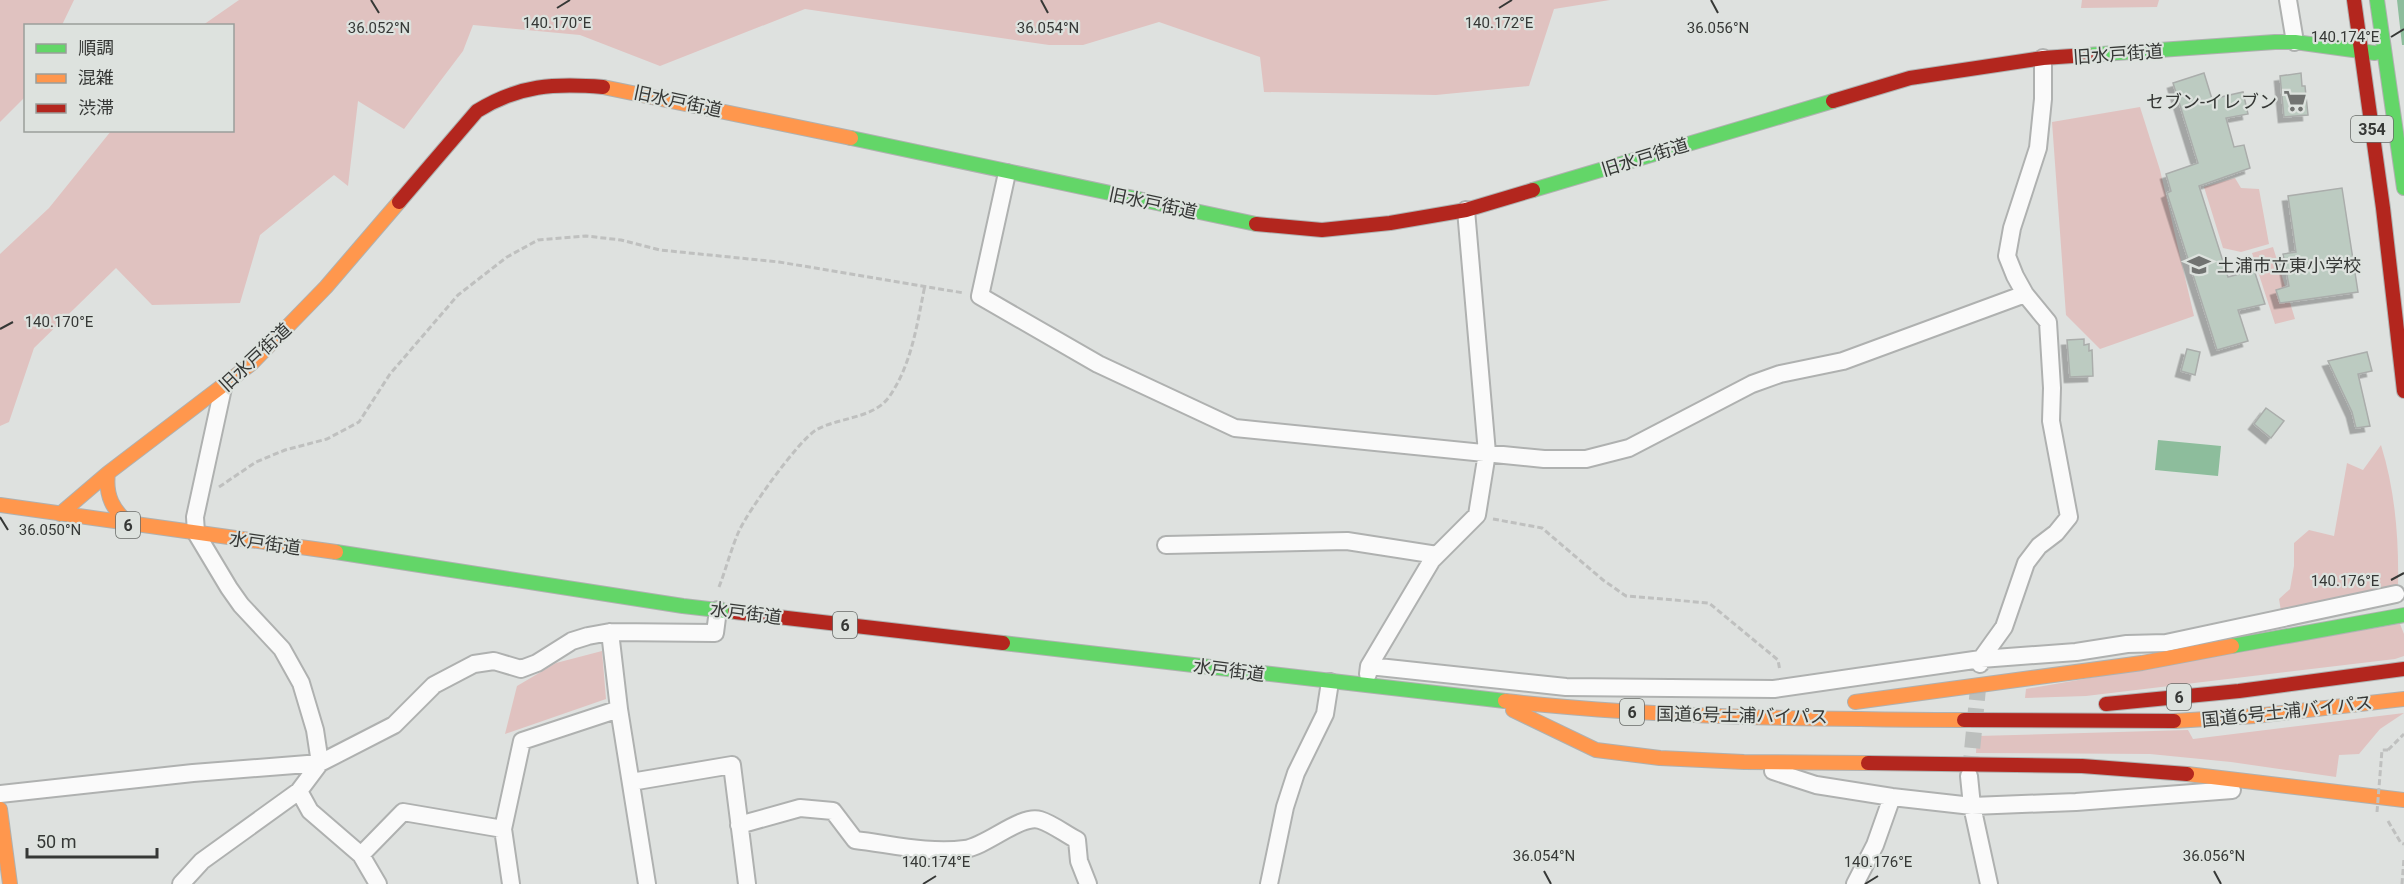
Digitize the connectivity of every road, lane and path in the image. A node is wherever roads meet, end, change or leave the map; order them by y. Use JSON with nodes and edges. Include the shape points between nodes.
{"nodes":[{"id":1,"x":2289,"y":0,"type":"edge"},
{"id":2,"x":2354,"y":0,"type":"edge"},
{"id":3,"x":2377,"y":0,"type":"edge"},
{"id":4,"x":2295,"y":42,"type":"junction"},
{"id":5,"x":2361,"y":51,"type":"junction"},
{"id":6,"x":2385,"y":54,"type":"junction"},
{"id":7,"x":2043,"y":58,"type":"junction"},
{"id":8,"x":2404,"y":58,"type":"edge"},
{"id":9,"x":1007,"y":173,"type":"junction"},
{"id":10,"x":2404,"y":188,"type":"edge"},
{"id":11,"x":1466,"y":210,"type":"junction"},
{"id":12,"x":925,"y":285,"type":"junction"},
{"id":13,"x":2025,"y":294,"type":"junction"},
{"id":14,"x":980,"y":296,"type":"junction"},
{"id":15,"x":223,"y":388,"type":"junction"},
{"id":16,"x":2404,"y":391,"type":"edge"},
{"id":17,"x":1487,"y":453,"type":"junction"},
{"id":18,"x":108,"y":473,"type":"junction"},
{"id":19,"x":0,"y":505,"type":"edge"},
{"id":20,"x":197,"y":508,"type":"junction"},
{"id":21,"x":60,"y":514,"type":"junction"},
{"id":22,"x":1477,"y":515,"type":"junction"},
{"id":23,"x":130,"y":525,"type":"junction"},
{"id":24,"x":196,"y":533,"type":"junction"},
{"id":25,"x":1166,"y":545,"type":"dead end"},
{"id":26,"x":1437,"y":555,"type":"junction"},
{"id":27,"x":2396,"y":594,"type":"dead end"},
{"id":28,"x":718,"y":610,"type":"junction"},
{"id":29,"x":2404,"y":615,"type":"edge"},
{"id":30,"x":610,"y":632,"type":"junction"},
{"id":31,"x":1981,"y":659,"type":"junction"},
{"id":32,"x":1369,"y":666,"type":"junction"},
{"id":33,"x":2404,"y":669,"type":"edge"},
{"id":34,"x":1979,"y":677,"type":"tunnel mouth"},
{"id":35,"x":1330,"y":682,"type":"junction"},
{"id":36,"x":1368,"y":687,"type":"junction"},
{"id":37,"x":1783,"y":688,"type":"junction"},
{"id":38,"x":2404,"y":699,"type":"edge"},
{"id":39,"x":1495,"y":701,"type":"junction"},
{"id":40,"x":620,"y":709,"type":"junction"},
{"id":41,"x":1769,"y":716,"type":"junction"},
{"id":42,"x":1954,"y":720,"type":"junction"},
{"id":43,"x":2404,"y":734,"type":"edge"},
{"id":44,"x":1744,"y":762,"type":"junction"},
{"id":45,"x":320,"y":763,"type":"junction"},
{"id":46,"x":1969,"y":776,"type":"tunnel mouth"},
{"id":47,"x":631,"y":782,"type":"junction"},
{"id":48,"x":2280,"y":786,"type":"junction"},
{"id":49,"x":299,"y":791,"type":"junction"},
{"id":50,"x":0,"y":795,"type":"edge"},
{"id":51,"x":1892,"y":797,"type":"junction"},
{"id":52,"x":2404,"y":800,"type":"edge"},
{"id":53,"x":1972,"y":806,"type":"junction"},
{"id":54,"x":0,"y":809,"type":"edge"},
{"id":55,"x":739,"y":825,"type":"junction"},
{"id":56,"x":503,"y":829,"type":"junction"},
{"id":57,"x":2404,"y":844,"type":"edge"},
{"id":58,"x":361,"y":855,"type":"junction"},
{"id":59,"x":2404,"y":861,"type":"edge"},
{"id":60,"x":10,"y":884,"type":"edge"},
{"id":61,"x":181,"y":884,"type":"edge"},
{"id":62,"x":378,"y":884,"type":"edge"},
{"id":63,"x":511,"y":884,"type":"edge"},
{"id":64,"x":647,"y":884,"type":"edge"},
{"id":65,"x":747,"y":884,"type":"edge"},
{"id":66,"x":1088,"y":884,"type":"edge"},
{"id":67,"x":1269,"y":884,"type":"edge"},
{"id":68,"x":1855,"y":884,"type":"edge"},
{"id":69,"x":1989,"y":884,"type":"edge"},
{"id":70,"x":2402,"y":884,"type":"edge"}],
"edges":[{"from":1,"to":4,"type":"street"},
{"from":2,"to":5,"type":"main road","number":"354"},
{"from":3,"to":6,"type":"main road","number":"354"},
{"from":4,"to":5,"type":"main road","name":"旧水戸街道"},
{"from":4,"to":7,"type":"main road","name":"旧水戸街道"},
{"from":5,"to":6,"type":"main road","name":"旧水戸街道"},
{"from":5,"to":16,"type":"main road","number":"354"},
{"from":6,"to":8,"type":"street","name":"旧水戸街道"},
{"from":6,"to":10,"type":"main road","number":"354"},
{"from":7,"to":11,"type":"main road","name":"旧水戸街道","via":[[1910,78]]},
{"from":7,"to":13,"type":"street","via":[[2038,148],[2007,256]]},
{"from":9,"to":11,"type":"main road","name":"旧水戸街道","via":[[1250,223],[1322,230]]},
{"from":9,"to":14,"type":"street"},
{"from":9,"to":15,"type":"main road","name":"旧水戸街道","via":[[615,88],[565,84],[523,88],[477,111],[326,287]]},
{"from":11,"to":17,"type":"street"},
{"from":12,"to":14,"type":"path"},
{"from":12,"to":20,"type":"path","via":[[779,262],[660,250],[598,237],[538,240],[507,257],[458,295],[390,374],[359,422],[327,439],[256,462],[214,490]]},
{"from":12,"to":28,"type":"path","via":[[911,353],[889,396],[878,409],[828,423],[799,445],[740,530],[717,595]]},
{"from":13,"to":17,"type":"street","via":[[1843,361],[1752,384],[1629,448],[1586,459]]},
{"from":13,"to":31,"type":"street","via":[[2048,322],[2051,421],[2069,517],[2026,563],[2004,627]]},
{"from":14,"to":17,"type":"street","via":[[1098,364],[1234,428]]},
{"from":15,"to":18,"type":"main road","name":"旧水戸街道"},
{"from":15,"to":20,"type":"street"},
{"from":17,"to":22,"type":"street"},
{"from":18,"to":21,"type":"main road","name":"旧水戸街道"},
{"from":18,"to":23,"type":"main road","via":[[106,495]]},
{"from":19,"to":21,"type":"main road","name":"水戸街道","number":"6"},
{"from":20,"to":24,"type":"street"},
{"from":21,"to":23,"type":"main road","name":"水戸街道","number":"6"},
{"from":22,"to":26,"type":"street"},
{"from":22,"to":37,"type":"path","via":[[1542,528],[1626,596],[1709,603],[1778,660]]},
{"from":23,"to":24,"type":"main road","name":"水戸街道","number":"6"},
{"from":24,"to":28,"type":"main road","name":"水戸街道","number":"6"},
{"from":24,"to":45,"type":"street","via":[[241,606],[282,649],[301,682]]},
{"from":25,"to":26,"type":"street","via":[[1347,541]]},
{"from":26,"to":32,"type":"street"},
{"from":27,"to":31,"type":"street","via":[[2166,644],[2127,644]]},
{"from":28,"to":30,"type":"street","via":[[715,633]]},
{"from":28,"to":35,"type":"main road","name":"水戸街道","number":"6"},
{"from":29,"to":41,"type":"main road","via":[[2142,663]]},
{"from":30,"to":40,"type":"street"},
{"from":30,"to":45,"type":"street","via":[[572,641],[521,669],[495,661],[474,664],[434,685],[394,725]]},
{"from":31,"to":34,"type":"street"},
{"from":31,"to":37,"type":"street"},
{"from":32,"to":36,"type":"street"},
{"from":32,"to":37,"type":"street","via":[[1566,687]]},
{"from":33,"to":42,"type":"main road","name":"国道6号土浦バイパス","number":"6","via":[[2239,691]]},
{"from":35,"to":36,"type":"main road","name":"水戸街道","number":"6"},
{"from":35,"to":67,"type":"street","via":[[1325,714],[1296,773],[1285,807]]},
{"from":36,"to":39,"type":"main road","name":"水戸街道","number":"6"},
{"from":38,"to":42,"type":"main road","name":"国道6号土浦バイパス","number":"6","via":[[2182,721]]},
{"from":39,"to":41,"type":"main road","name":"国道6号土浦バイパス","number":"6","via":[[1660,714]]},
{"from":39,"to":44,"type":"main road","via":[[1596,750]]},
{"from":40,"to":47,"type":"street"},
{"from":40,"to":56,"type":"street","via":[[522,741]]},
{"from":41,"to":42,"type":"main road","name":"国道6号土浦バイパス","number":"6"},
{"from":43,"to":57,"type":"path","bridge":true,"via":[[2388,750],[2382,750],[2377,812],[2383,813]]},
{"from":44,"to":48,"type":"main road","via":[[2082,766]]},
{"from":44,"to":51,"type":"street","via":[[1816,785]]},
{"from":45,"to":49,"type":"street"},
{"from":45,"to":50,"type":"street"},
{"from":46,"to":53,"type":"street"},
{"from":47,"to":55,"type":"street","via":[[732,765]]},
{"from":47,"to":64,"type":"street"},
{"from":48,"to":52,"type":"main road"},
{"from":48,"to":53,"type":"street"},
{"from":49,"to":58,"type":"street","via":[[309,811]]},
{"from":49,"to":61,"type":"street","via":[[202,861]]},
{"from":51,"to":53,"type":"street"},
{"from":51,"to":68,"type":"street"},
{"from":53,"to":69,"type":"street"},
{"from":54,"to":60,"type":"main road"},
{"from":55,"to":65,"type":"street"},
{"from":55,"to":66,"type":"street","via":[[800,808],[833,811],[855,840],[945,850],[985,843],[1026,819],[1039,819],[1077,840],[1079,861]]},
{"from":56,"to":58,"type":"street","via":[[403,812]]},
{"from":56,"to":63,"type":"street"},
{"from":58,"to":62,"type":"street"},
{"from":59,"to":70,"type":"path"}]}
